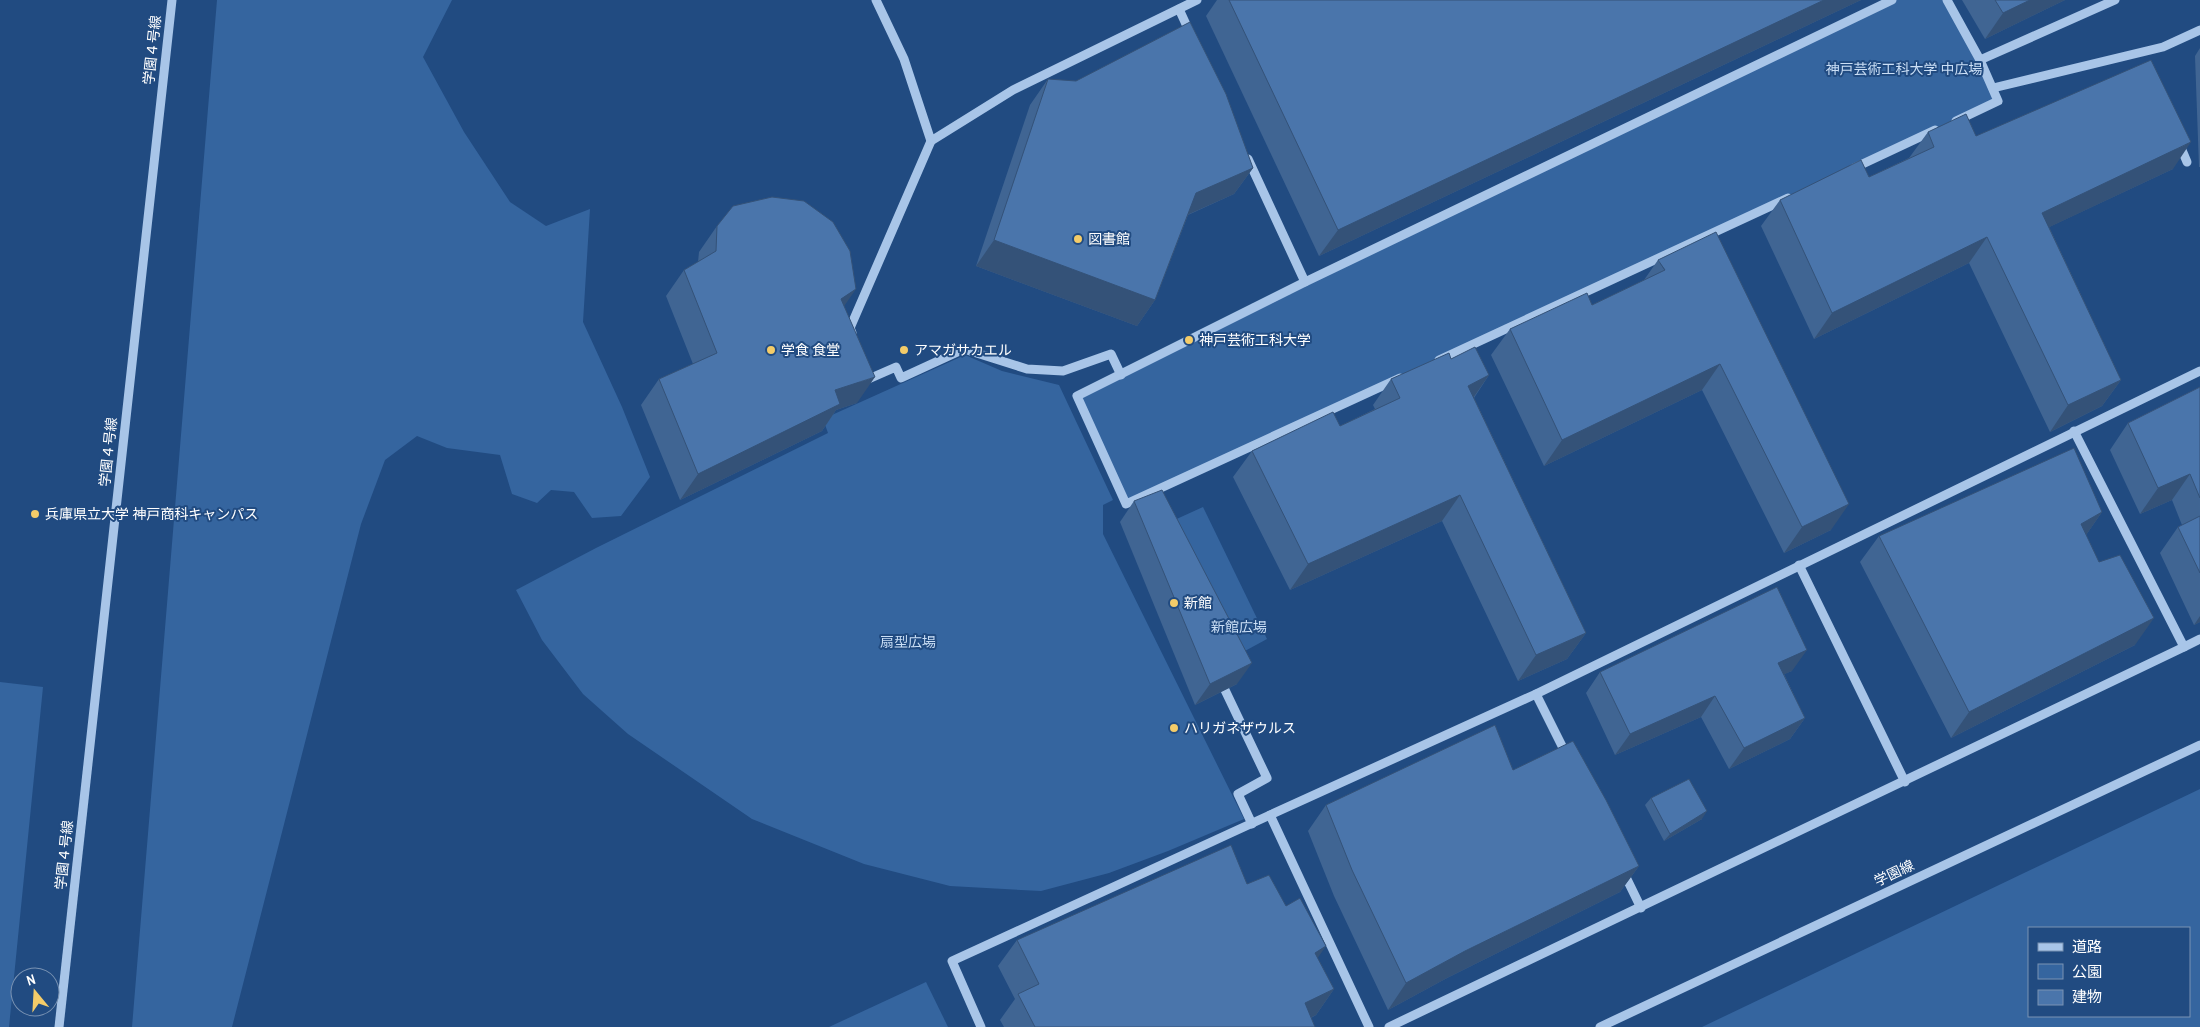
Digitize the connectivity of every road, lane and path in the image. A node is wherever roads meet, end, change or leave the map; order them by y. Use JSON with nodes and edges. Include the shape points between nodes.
{"nodes":[{"id":1,"x":172,"y":0,"type":"edge"},
{"id":2,"x":876,"y":0,"type":"edge"},
{"id":3,"x":1197,"y":0,"type":"edge"},
{"id":4,"x":1892,"y":0,"type":"edge"},
{"id":5,"x":1947,"y":0,"type":"edge"},
{"id":6,"x":2115,"y":0,"type":"edge"},
{"id":7,"x":1179,"y":9,"type":"junction"},
{"id":8,"x":2200,"y":30,"type":"edge"},
{"id":9,"x":1195,"y":44,"type":"edge"},
{"id":10,"x":2139,"y":53,"type":"junction"},
{"id":11,"x":1980,"y":60,"type":"junction"},
{"id":12,"x":2143,"y":62,"type":"edge"},
{"id":13,"x":1993,"y":88,"type":"junction"},
{"id":14,"x":2175,"y":135,"type":"edge"},
{"id":15,"x":931,"y":141,"type":"junction"},
{"id":16,"x":1244,"y":150,"type":"edge"},
{"id":17,"x":2187,"y":162,"type":"edge"},
{"id":18,"x":1845,"y":172,"type":"edge"},
{"id":19,"x":1800,"y":193,"type":"edge"},
{"id":20,"x":1305,"y":282,"type":"junction"},
{"id":21,"x":856,"y":345,"type":"edge"},
{"id":22,"x":1431,"y":363,"type":"edge"},
{"id":23,"x":2200,"y":371,"type":"edge"},
{"id":24,"x":1121,"y":375,"type":"junction"},
{"id":25,"x":1404,"y":375,"type":"edge"},
{"id":26,"x":856,"y":384,"type":"edge"},
{"id":27,"x":2074,"y":431,"type":"junction"},
{"id":28,"x":1799,"y":566,"type":"junction"},
{"id":29,"x":2200,"y":640,"type":"edge"},
{"id":30,"x":2184,"y":647,"type":"junction"},
{"id":31,"x":1225,"y":690,"type":"edge"},
{"id":32,"x":1536,"y":694,"type":"junction"},
{"id":33,"x":2200,"y":744,"type":"edge"},
{"id":34,"x":1571,"y":765,"type":"edge"},
{"id":35,"x":1905,"y":782,"type":"junction"},
{"id":36,"x":1270,"y":815,"type":"junction"},
{"id":37,"x":1252,"y":824,"type":"junction"},
{"id":38,"x":1619,"y":863,"type":"edge"},
{"id":39,"x":1640,"y":908,"type":"junction"},
{"id":40,"x":59,"y":1027,"type":"edge"},
{"id":41,"x":981,"y":1027,"type":"edge"},
{"id":42,"x":1369,"y":1027,"type":"edge"},
{"id":43,"x":1389,"y":1027,"type":"edge"},
{"id":44,"x":1600,"y":1027,"type":"edge"}],
"edges":[{"from":1,"to":40,"type":"street","name":"学園４号線"},
{"from":2,"to":15,"type":"street","via":[[904,59]]},
{"from":3,"to":7,"type":"street"},
{"from":4,"to":20,"type":"street"},
{"from":5,"to":11,"type":"street"},
{"from":6,"to":11,"type":"street"},
{"from":7,"to":9,"type":"street"},
{"from":7,"to":15,"type":"street","via":[[1013,90]]},
{"from":8,"to":10,"type":"street","via":[[2163,47]]},
{"from":10,"to":12,"type":"street"},
{"from":10,"to":13,"type":"street"},
{"from":11,"to":13,"type":"street"},
{"from":13,"to":18,"type":"street","via":[[1998,101]]},
{"from":14,"to":17,"type":"street"},
{"from":15,"to":21,"type":"street","via":[[850,328]]},
{"from":16,"to":20,"type":"street"},
{"from":19,"to":22,"type":"street"},
{"from":20,"to":24,"type":"street"},
{"from":23,"to":27,"type":"street"},
{"from":24,"to":25,"type":"street","via":[[1077,396],[1126,504]]},
{"from":24,"to":26,"type":"street","via":[[1111,354],[1063,371],[1027,369],[964,349],[901,378],[896,367],[867,374]]},
{"from":27,"to":28,"type":"street"},
{"from":27,"to":30,"type":"street"},
{"from":28,"to":32,"type":"street"},
{"from":28,"to":35,"type":"street"},
{"from":29,"to":30,"type":"street"},
{"from":30,"to":35,"type":"street"},
{"from":31,"to":37,"type":"street","via":[[1267,778],[1238,794]]},
{"from":32,"to":34,"type":"street"},
{"from":32,"to":36,"type":"street"},
{"from":33,"to":44,"type":"street","name":"学園線"},
{"from":35,"to":39,"type":"street"},
{"from":36,"to":37,"type":"street"},
{"from":36,"to":42,"type":"street"},
{"from":37,"to":41,"type":"street","via":[[952,961]]},
{"from":38,"to":39,"type":"street"},
{"from":39,"to":43,"type":"street"}]}
